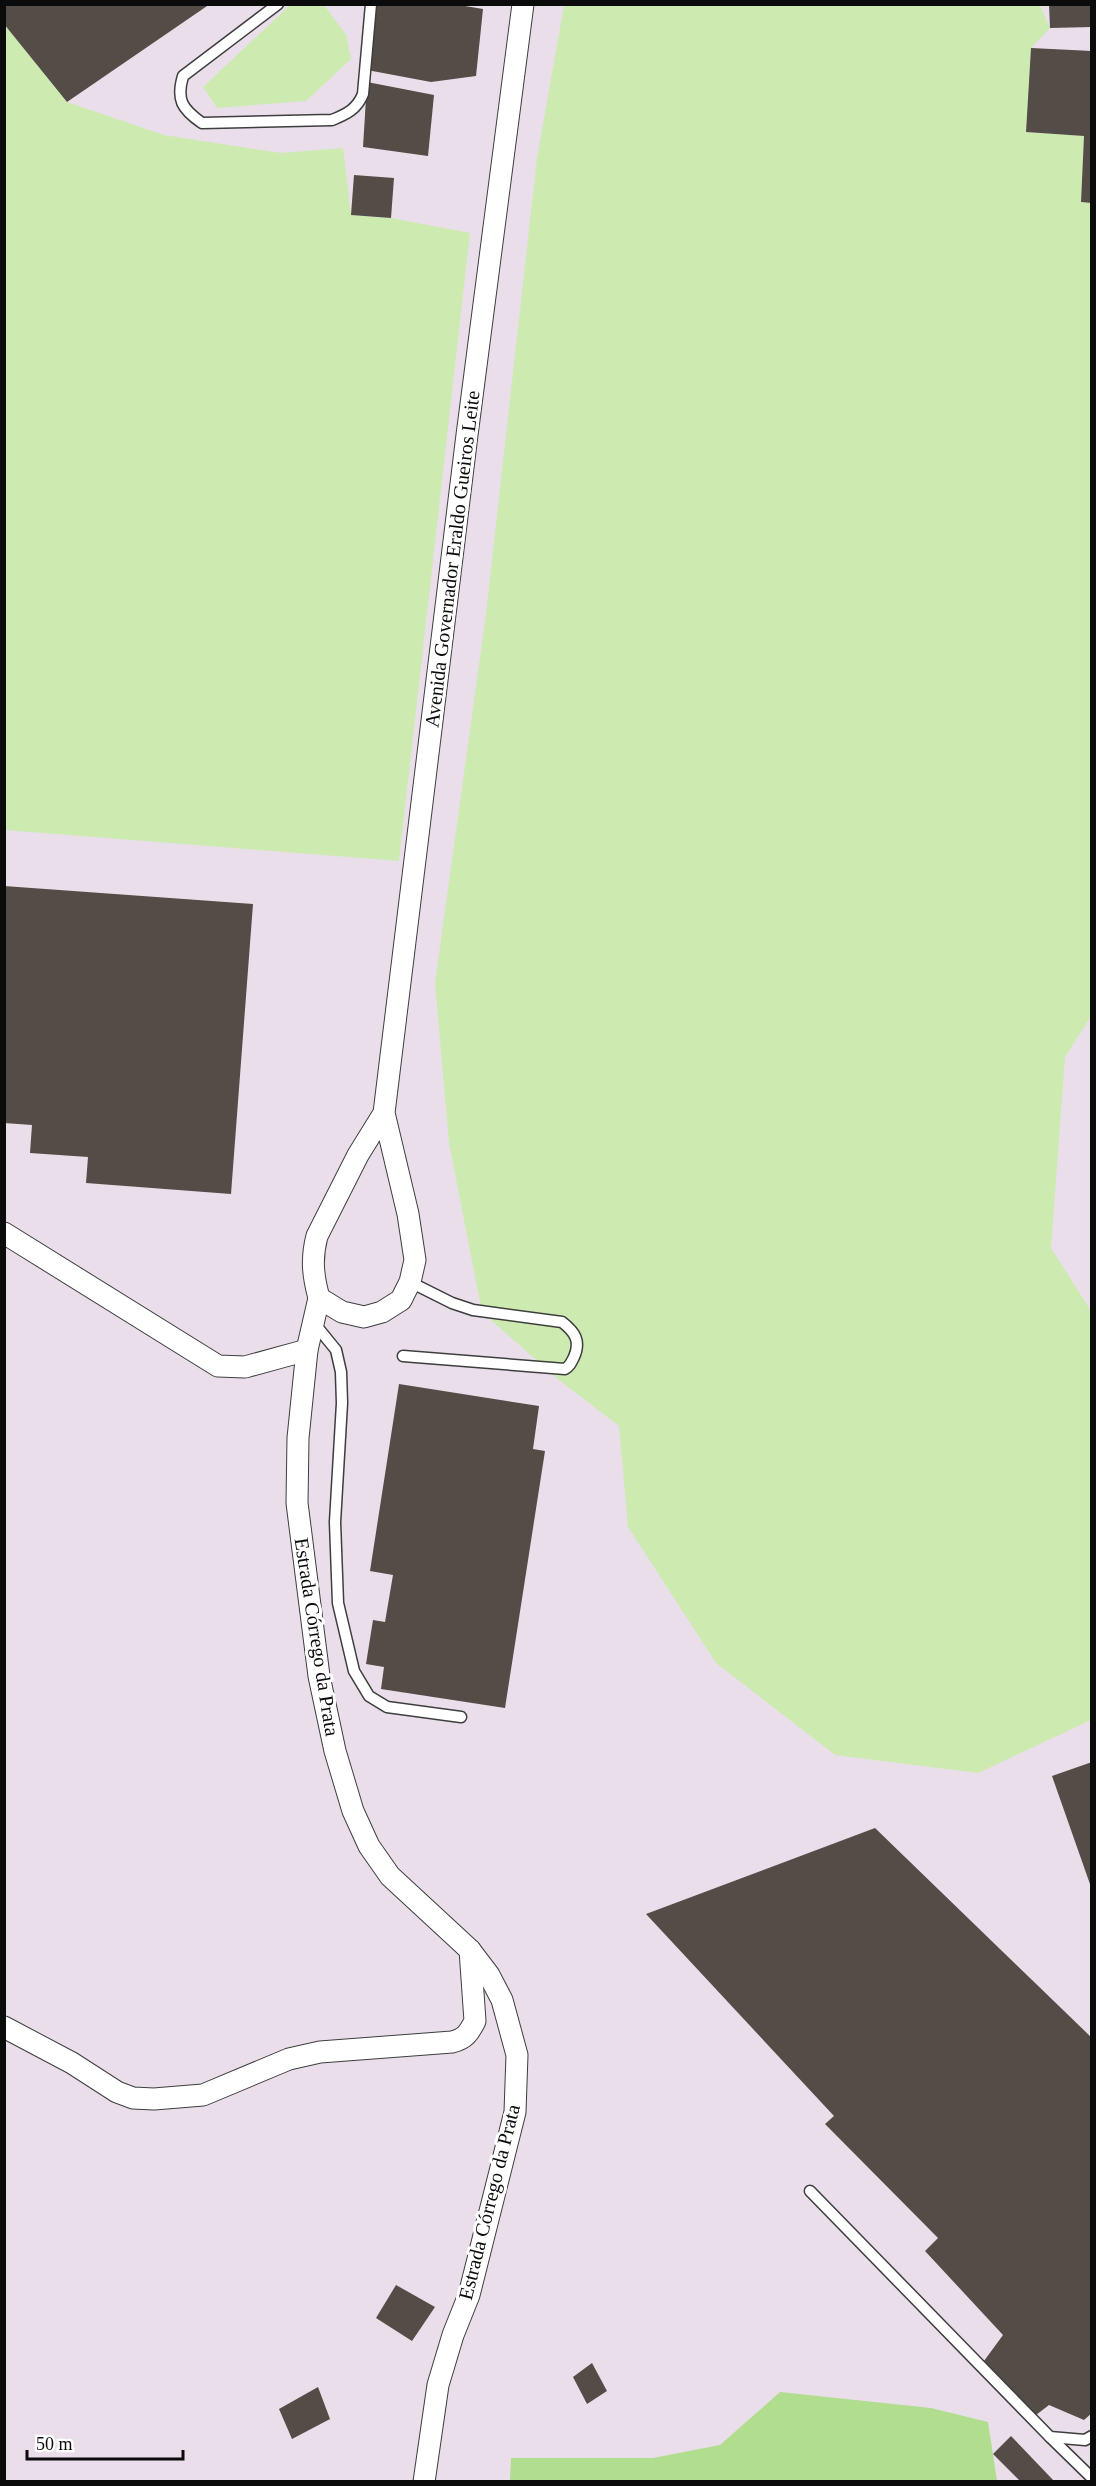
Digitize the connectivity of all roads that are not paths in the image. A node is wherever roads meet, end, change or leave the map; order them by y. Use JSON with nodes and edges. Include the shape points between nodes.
{"nodes":[{"id":1,"x":278,"y":4,"type":"edge"},
{"id":2,"x":371,"y":4,"type":"edge"},
{"id":3,"x":523,"y":4,"type":"edge"},
{"id":4,"x":384,"y":1113,"type":"junction"},
{"id":5,"x":4,"y":1233,"type":"edge"},
{"id":6,"x":410,"y":1282,"type":"junction"},
{"id":7,"x":319,"y":1298,"type":"junction"},
{"id":8,"x":314,"y":1323,"type":"junction"},
{"id":9,"x":307,"y":1350,"type":"junction"},
{"id":10,"x":403,"y":1356,"type":"dead end"},
{"id":11,"x":461,"y":1717,"type":"dead end"},
{"id":12,"x":470,"y":1950,"type":"junction"},
{"id":13,"x":4,"y":2027,"type":"edge"},
{"id":14,"x":810,"y":2191,"type":"dead end"},
{"id":15,"x":1092,"y":2436,"type":"edge"},
{"id":16,"x":1050,"y":2437,"type":"junction"},
{"id":17,"x":1092,"y":2478,"type":"edge"},
{"id":18,"x":424,"y":2481,"type":"edge"}],
"edges":[{"from":1,"to":2,"type":"lane","via":[[183,76],[180,100],[189,114],[202,123],[332,120],[346,115],[358,106],[363,94]]},
{"from":3,"to":4,"type":"street","name":"Avenida Governador Eraldo Gueiros Leite"},
{"from":4,"to":6,"type":"street","name":"Avenida Governador Eraldo Gueiros Leite","via":[[416,1260]]},
{"from":4,"to":7,"type":"street","name":"Avenida Governador Eraldo Gueiros Leite","via":[[317,1236],[312,1262]]},
{"from":5,"to":9,"type":"street","via":[[218,1366],[245,1367]]},
{"from":6,"to":7,"type":"street","name":"Avenida Governador Eraldo Gueiros Leite","via":[[401,1300],[364,1317],[342,1312]]},
{"from":6,"to":10,"type":"lane","via":[[473,1310],[561,1322],[572,1330],[577,1350],[565,1369]]},
{"from":7,"to":8,"type":"street","name":"Estrada Córrego da Prata"},
{"from":8,"to":9,"type":"street","name":"Estrada Córrego da Prata"},
{"from":8,"to":11,"type":"lane","via":[[336,1350],[341,1372],[335,1522],[338,1603],[354,1671],[369,1696],[387,1707]]},
{"from":9,"to":12,"type":"street","name":"Estrada Córrego da Prata","via":[[298,1438],[297,1503],[319,1676],[335,1751],[353,1811],[369,1846],[390,1876]]},
{"from":12,"to":13,"type":"street","via":[[475,2021],[461,2040],[320,2052],[202,2095],[133,2098]]},
{"from":12,"to":18,"type":"street","name":"Estrada Córrego da Prata","via":[[502,2000],[512,2032],[517,2055],[515,2112],[468,2295],[438,2385]]},
{"from":14,"to":16,"type":"lane"},
{"from":15,"to":16,"type":"lane","via":[[1085,2440]]},
{"from":16,"to":17,"type":"lane"}]}
